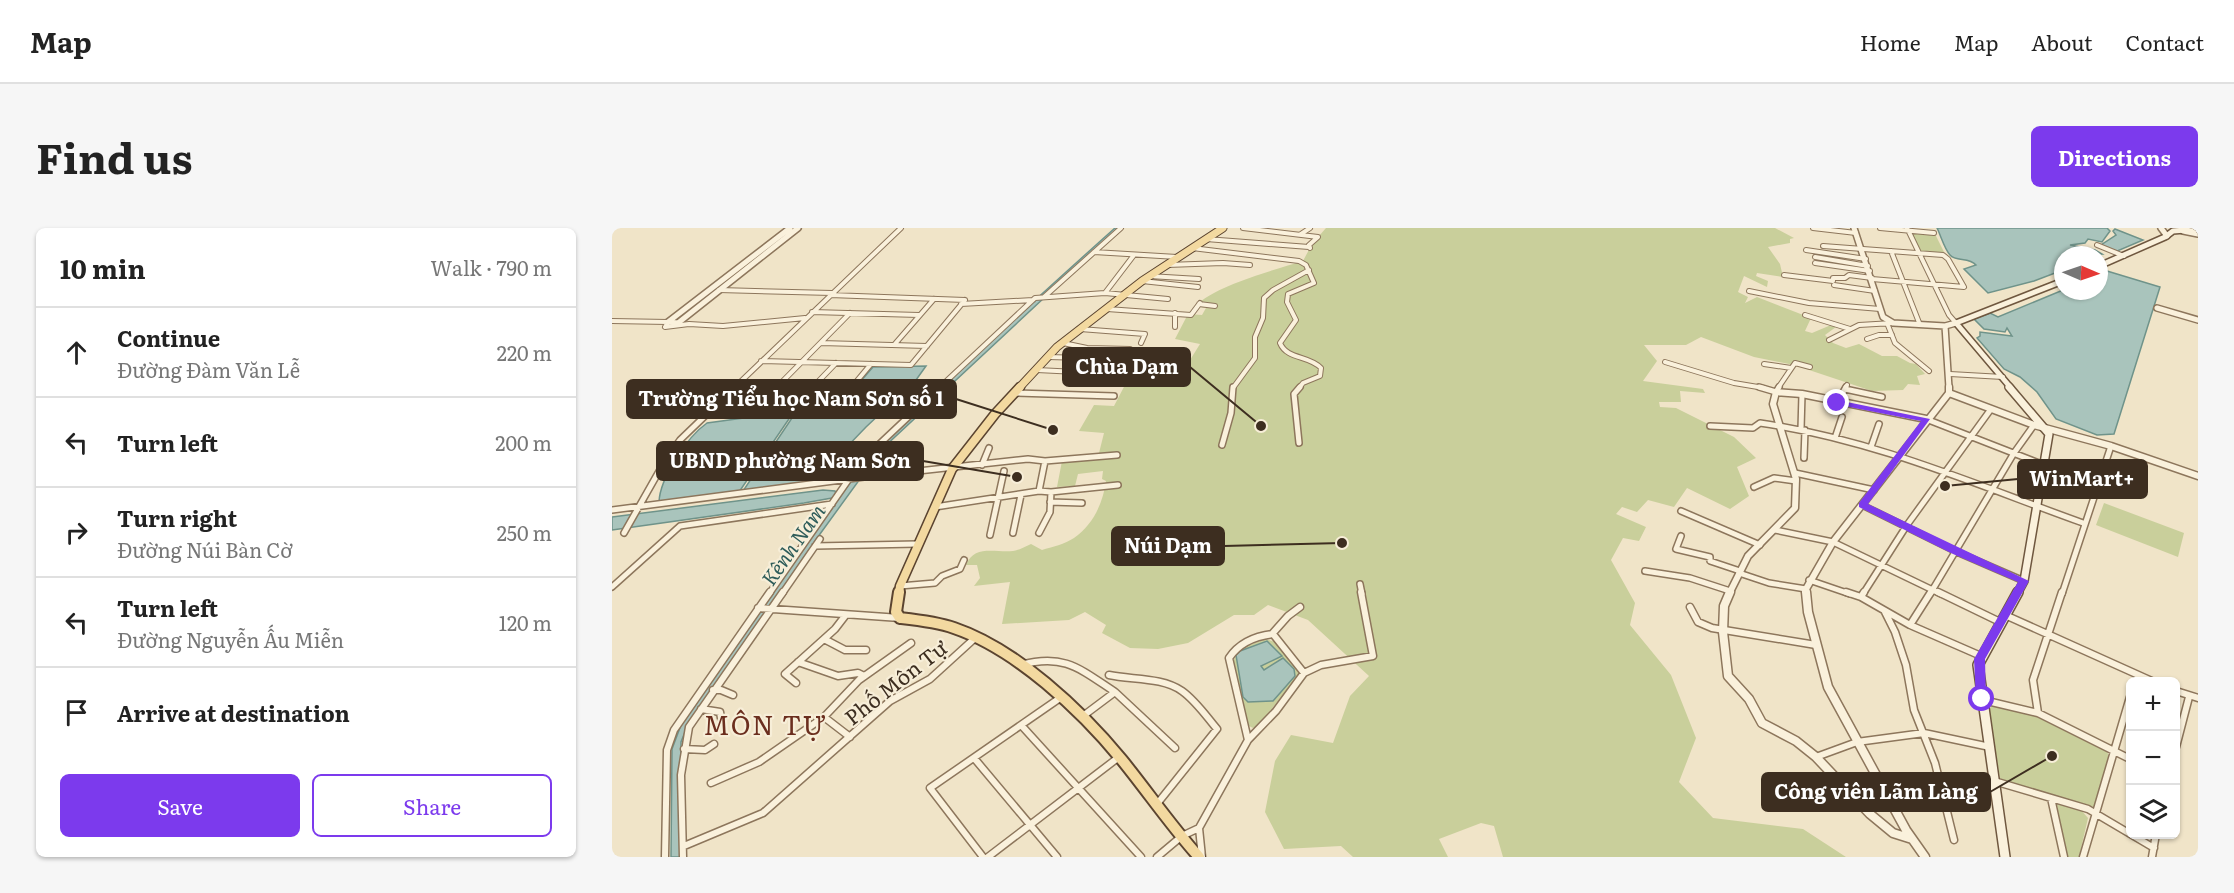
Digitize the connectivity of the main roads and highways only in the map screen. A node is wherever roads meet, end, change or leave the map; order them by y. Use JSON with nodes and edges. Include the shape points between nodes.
{"nodes":[{"id":1,"x":1223,"y":228,"type":"edge"},
{"id":2,"x":2198,"y":229,"type":"edge"},
{"id":3,"x":2108,"y":262,"type":"edge"},
{"id":4,"x":2054,"y":285,"type":"edge"},
{"id":5,"x":1200,"y":857,"type":"edge"},
{"id":6,"x":2005,"y":857,"type":"edge"}],
"edges":[{"from":1,"to":5,"type":"main road","via":[[1165,265],[1080,329],[1015,393],[952,469],[900,586],[896,612],[900,618],[950,627],[1020,665],[1081,717],[1119,757]]},
{"from":2,"to":3,"type":"main road","via":[[2170,232]]},
{"from":4,"to":6,"type":"main road","via":[[1956,322],[2049,434],[2024,581],[1978,665]]}]}
